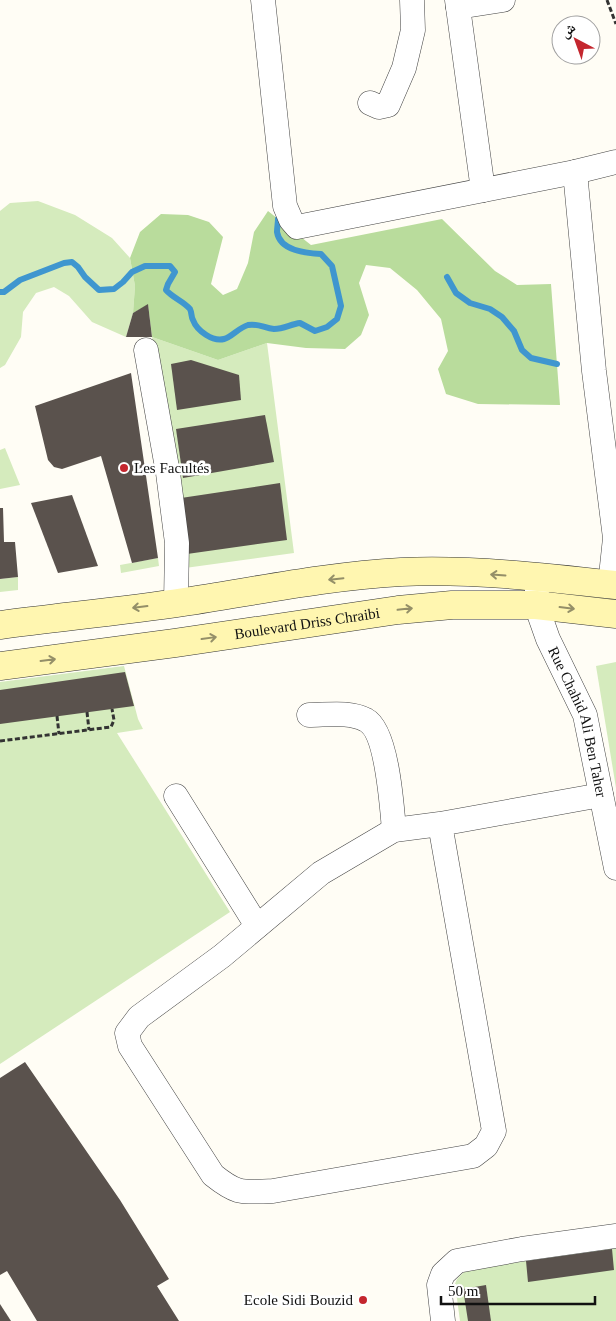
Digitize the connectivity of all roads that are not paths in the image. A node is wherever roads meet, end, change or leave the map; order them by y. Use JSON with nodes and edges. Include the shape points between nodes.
{"nodes":[{"id":1,"x":262,"y":0,"type":"edge"},
{"id":2,"x":412,"y":0,"type":"edge"},
{"id":3,"x":503,"y":0,"type":"edge"},
{"id":4,"x":458,"y":4,"type":"edge"},
{"id":5,"x":370,"y":103,"type":"dead end"},
{"id":6,"x":616,"y":162,"type":"edge"},
{"id":7,"x":575,"y":172,"type":"junction"},
{"id":8,"x":483,"y":190,"type":"junction"},
{"id":9,"x":146,"y":350,"type":"dead end"},
{"id":10,"x":612,"y":479,"type":"edge"},
{"id":11,"x":538,"y":577,"type":"junction"},
{"id":12,"x":613,"y":585,"type":"edge"},
{"id":13,"x":176,"y":603,"type":"junction"},
{"id":14,"x":536,"y":605,"type":"junction"},
{"id":15,"x":616,"y":614,"type":"edge"},
{"id":16,"x":0,"y":625,"type":"edge"},
{"id":17,"x":0,"y":666,"type":"edge"},
{"id":18,"x":309,"y":715,"type":"dead end"},
{"id":19,"x":176,"y":796,"type":"dead end"},
{"id":20,"x":601,"y":796,"type":"junction"},
{"id":21,"x":440,"y":824,"type":"junction"},
{"id":22,"x":394,"y":830,"type":"junction"},
{"id":23,"x":616,"y":868,"type":"edge"},
{"id":24,"x":257,"y":926,"type":"junction"},
{"id":25,"x":616,"y":1236,"type":"edge"},
{"id":26,"x":443,"y":1321,"type":"edge"}],
"edges":[{"from":1,"to":8,"type":"street","via":[[285,206],[298,227]]},
{"from":2,"to":5,"type":"street","via":[[413,30],[404,68],[388,105],[379,107]]},
{"from":3,"to":4,"type":"street"},
{"from":4,"to":8,"type":"street"},
{"from":6,"to":7,"type":"street"},
{"from":7,"to":8,"type":"street"},
{"from":7,"to":10,"type":"street","via":[[594,371]]},
{"from":9,"to":13,"type":"street","via":[[177,543]]},
{"from":10,"to":12,"type":"street"},
{"from":11,"to":12,"type":"main road"},
{"from":11,"to":13,"type":"main road","one_way":true,"via":[[401,572],[323,580]]},
{"from":11,"to":14,"type":"street","name":"Rue Chahid Ali Ben Taher"},
{"from":13,"to":16,"type":"main road","one_way":true},
{"from":14,"to":15,"type":"main road","name":"Boulevard Driss Chraibi","one_way":true},
{"from":17,"to":14,"type":"main road","name":"Boulevard Driss Chraibi","one_way":true,"via":[[398,610],[452,604]]},
{"from":14,"to":20,"type":"street","name":"Rue Chahid Ali Ben Taher","via":[[548,639],[585,715]]},
{"from":18,"to":22,"type":"street","via":[[355,715],[368,721],[386,758]]},
{"from":19,"to":24,"type":"street"},
{"from":20,"to":21,"type":"street"},
{"from":20,"to":23,"type":"street","name":"Rue Chahid Ali Ben Taher"},
{"from":21,"to":22,"type":"street"},
{"from":21,"to":24,"type":"street","via":[[494,1131],[486,1146],[472,1156],[272,1191],[243,1192],[229,1188],[213,1175],[130,1046],[127,1033],[139,1017]]},
{"from":22,"to":24,"type":"street","via":[[321,874]]},
{"from":25,"to":26,"type":"street","via":[[457,1261],[443,1274],[439,1285]]}]}
